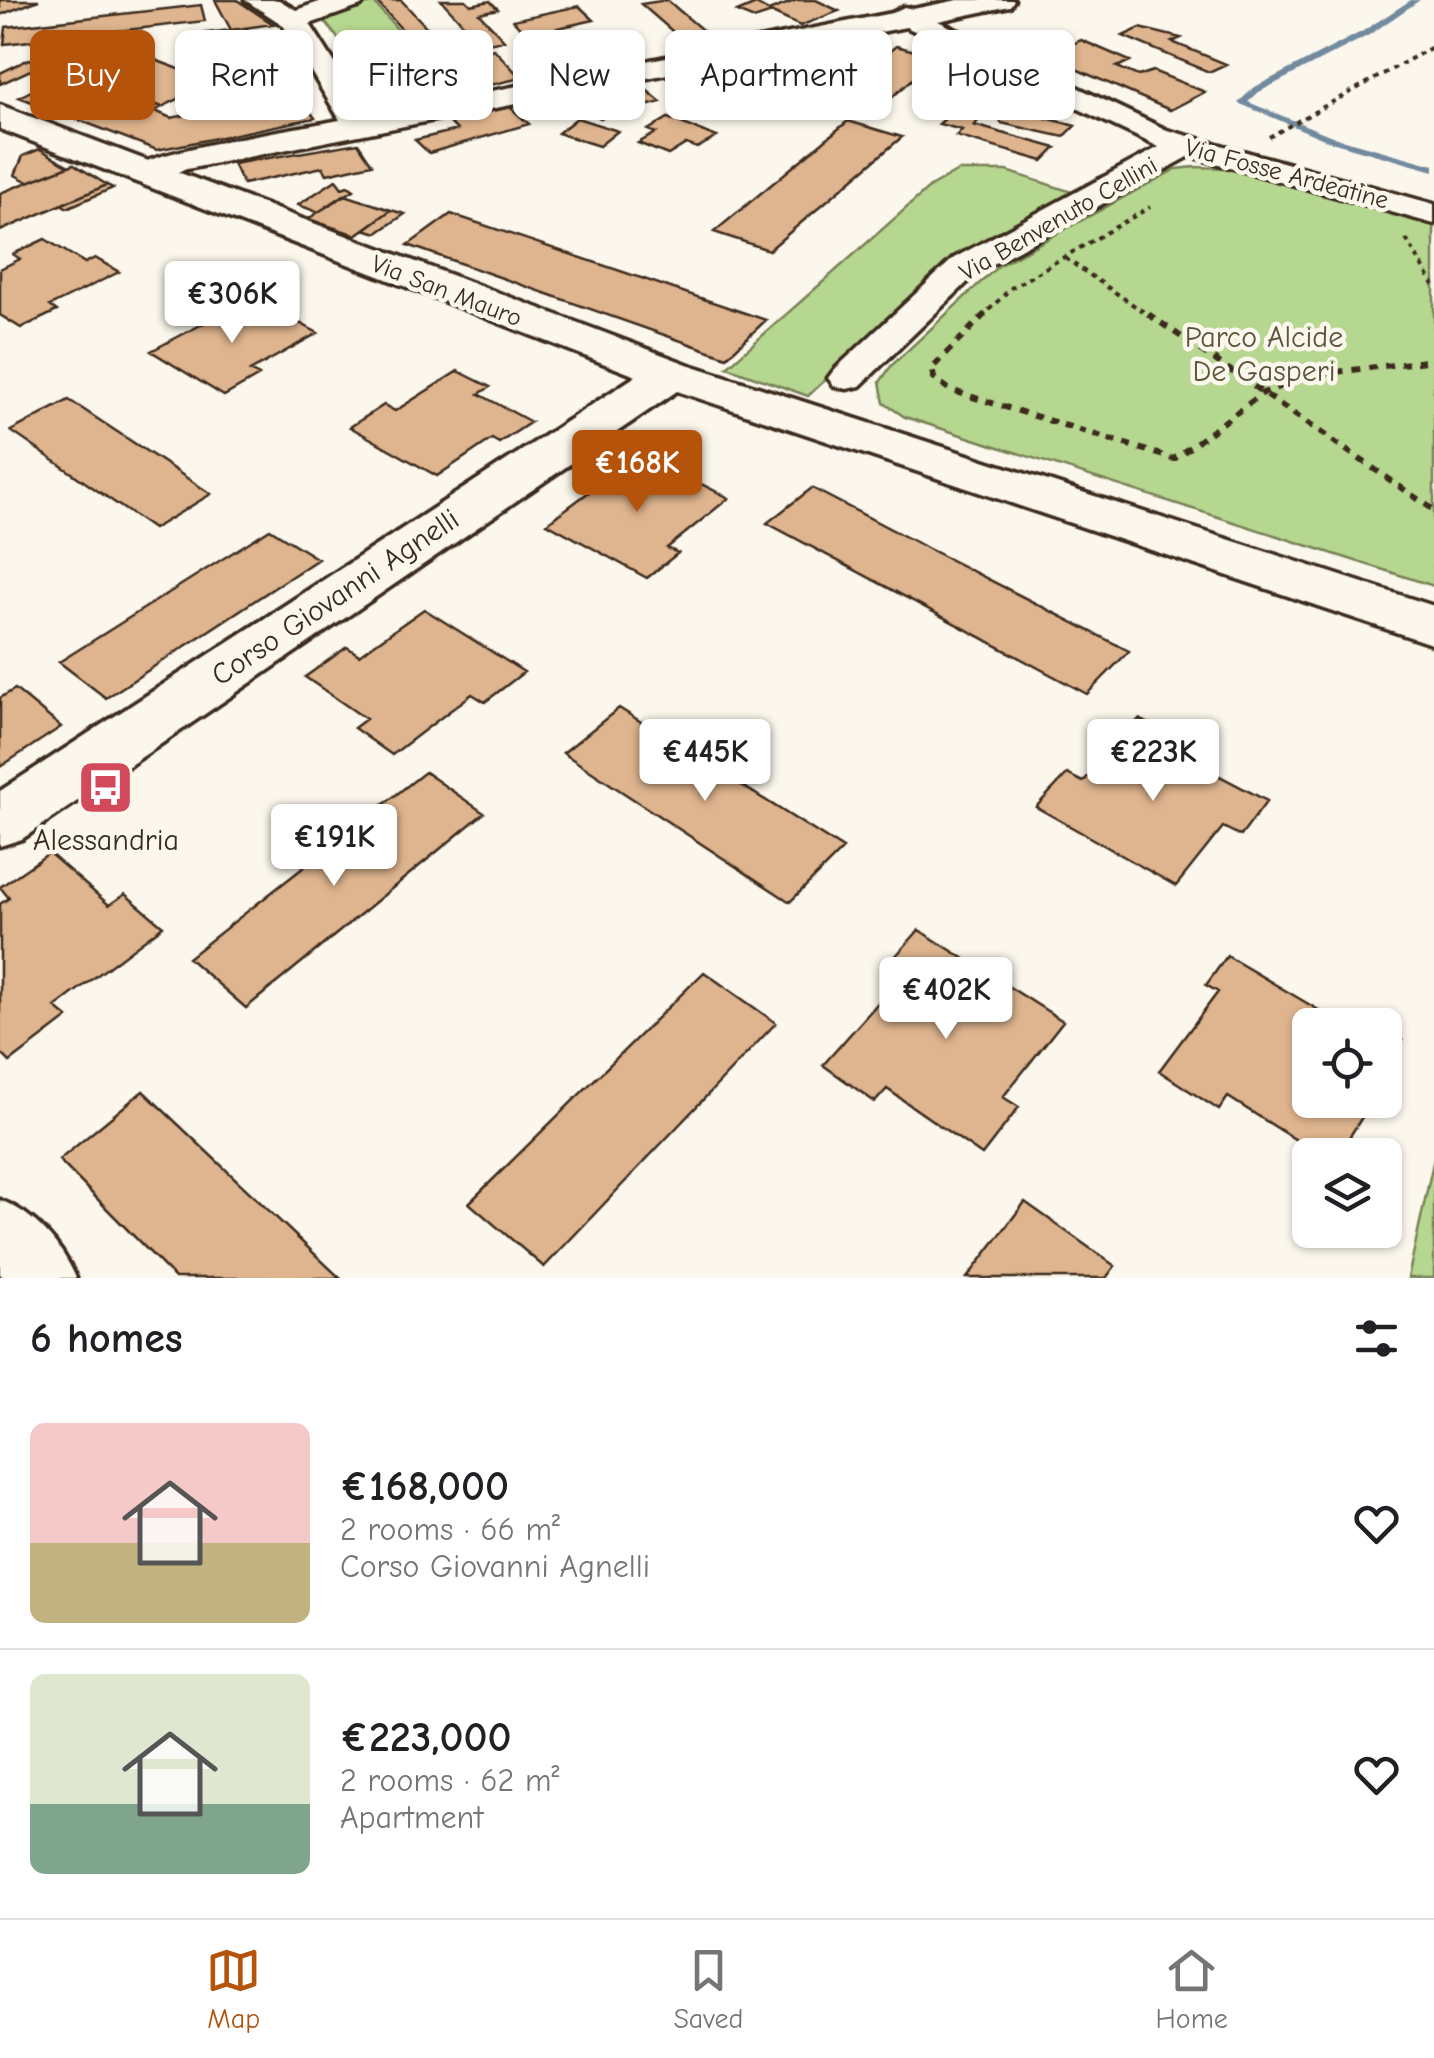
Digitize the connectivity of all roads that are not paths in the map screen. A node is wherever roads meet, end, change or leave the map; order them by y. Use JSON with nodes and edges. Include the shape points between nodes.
{"nodes":[{"id":1,"x":259,"y":0,"type":"edge"},
{"id":2,"x":351,"y":0,"type":"edge"},
{"id":3,"x":871,"y":0,"type":"edge"},
{"id":4,"x":1000,"y":0,"type":"edge"},
{"id":5,"x":911,"y":18,"type":"junction"},
{"id":6,"x":294,"y":20,"type":"junction"},
{"id":7,"x":0,"y":116,"type":"edge"},
{"id":8,"x":360,"y":127,"type":"junction"},
{"id":9,"x":1186,"y":146,"type":"junction"},
{"id":10,"x":142,"y":173,"type":"junction"},
{"id":11,"x":1427,"y":227,"type":"edge"},
{"id":12,"x":671,"y":374,"type":"junction"},
{"id":13,"x":847,"y":378,"type":"dead end"},
{"id":14,"x":1434,"y":626,"type":"edge"},
{"id":15,"x":0,"y":822,"type":"edge"},
{"id":16,"x":0,"y":1229,"type":"edge"},
{"id":17,"x":45,"y":1278,"type":"edge"}],
"edges":[{"from":1,"to":6,"type":"street"},
{"from":2,"to":6,"type":"street"},
{"from":3,"to":5,"type":"street","name":"Via Fosse Ardeatine"},
{"from":4,"to":5,"type":"street"},
{"from":5,"to":8,"type":"street"},
{"from":5,"to":9,"type":"street","name":"Via Fosse Ardeatine","via":[[1109,116]]},
{"from":6,"to":8,"type":"street"},
{"from":7,"to":10,"type":"street","name":"Via San Mauro"},
{"from":8,"to":10,"type":"street"},
{"from":9,"to":11,"type":"street","name":"Via Fosse Ardeatine"},
{"from":9,"to":13,"type":"street","name":"Via Benvenuto Cellini","via":[[966,264]]},
{"from":10,"to":12,"type":"street","name":"Via San Mauro"},
{"from":12,"to":14,"type":"street","name":"Via San Mauro"},
{"from":12,"to":15,"type":"street","name":"Corso Giovanni Agnelli"},
{"from":16,"to":17,"type":"street"}]}
